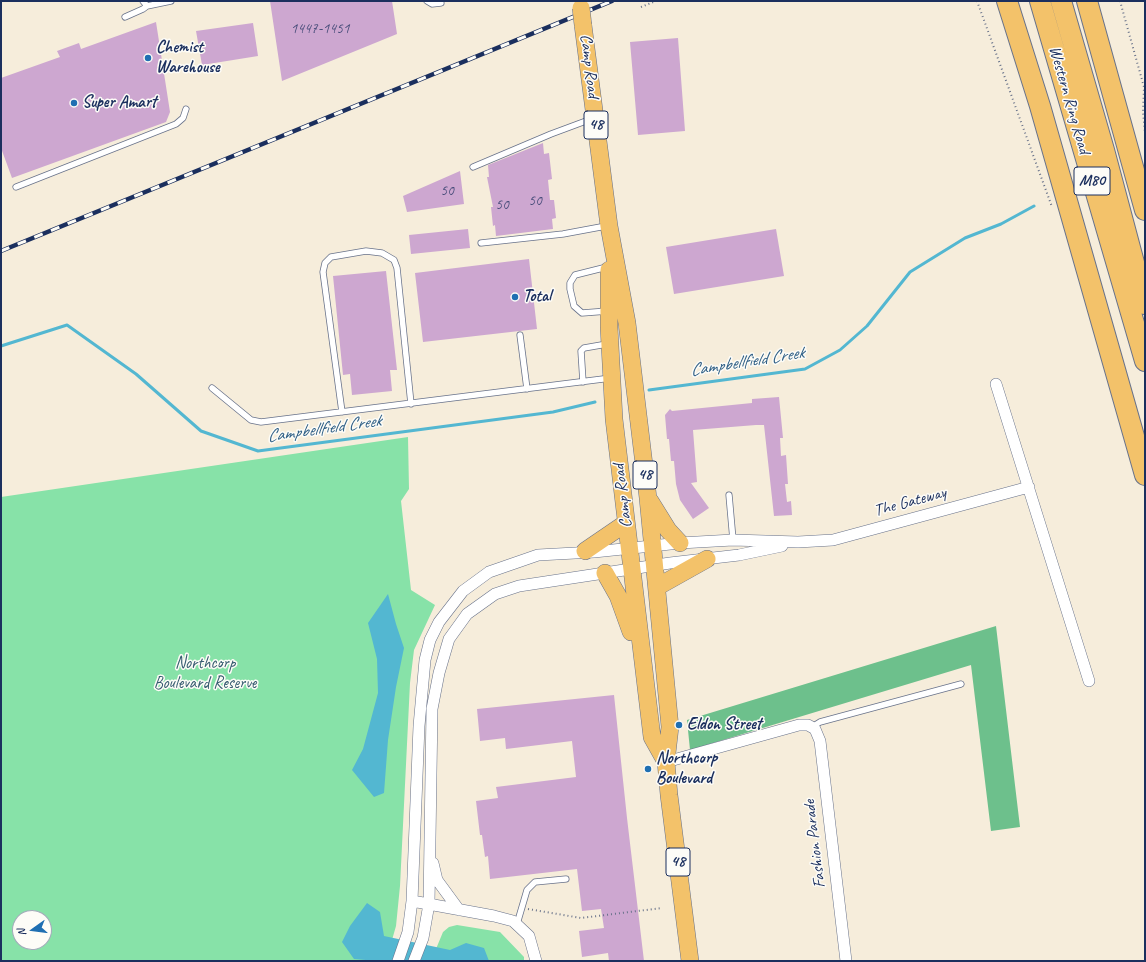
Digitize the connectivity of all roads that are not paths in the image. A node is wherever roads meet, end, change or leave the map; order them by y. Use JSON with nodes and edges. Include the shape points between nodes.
{"nodes":[{"id":1,"x":171,"y":1,"type":"edge"},
{"id":2,"x":427,"y":1,"type":"edge"},
{"id":3,"x":1007,"y":1,"type":"edge"},
{"id":4,"x":1040,"y":1,"type":"edge"},
{"id":5,"x":1061,"y":1,"type":"edge"},
{"id":6,"x":1087,"y":1,"type":"edge"},
{"id":7,"x":146,"y":3,"type":"edge"},
{"id":8,"x":441,"y":3,"type":"dead end"},
{"id":9,"x":581,"y":4,"type":"edge"},
{"id":10,"x":124,"y":17,"type":"dead end"},
{"id":11,"x":186,"y":110,"type":"dead end"},
{"id":12,"x":595,"y":118,"type":"junction"},
{"id":13,"x":473,"y":167,"type":"dead end"},
{"id":14,"x":16,"y":186,"type":"dead end"},
{"id":15,"x":1145,"y":210,"type":"edge"},
{"id":16,"x":608,"y":226,"type":"junction"},
{"id":17,"x":481,"y":244,"type":"dead end"},
{"id":18,"x":609,"y":266,"type":"junction"},
{"id":19,"x":1145,"y":304,"type":"edge"},
{"id":20,"x":609,"y":310,"type":"junction"},
{"id":21,"x":520,"y":335,"type":"dead end"},
{"id":22,"x":610,"y":344,"type":"junction"},
{"id":23,"x":1145,"y":361,"type":"edge"},
{"id":24,"x":611,"y":378,"type":"junction"},
{"id":25,"x":583,"y":382,"type":"junction"},
{"id":26,"x":996,"y":384,"type":"dead end"},
{"id":27,"x":212,"y":388,"type":"dead end"},
{"id":28,"x":527,"y":389,"type":"junction"},
{"id":29,"x":411,"y":404,"type":"junction"},
{"id":30,"x":342,"y":412,"type":"junction"},
{"id":31,"x":1145,"y":475,"type":"edge"},
{"id":32,"x":1029,"y":487,"type":"junction"},
{"id":33,"x":729,"y":495,"type":"dead end"},
{"id":34,"x":648,"y":498,"type":"junction"},
{"id":35,"x":626,"y":523,"type":"junction"},
{"id":36,"x":733,"y":540,"type":"junction"},
{"id":37,"x":798,"y":542,"type":"junction"},
{"id":38,"x":680,"y":543,"type":"junction"},
{"id":39,"x":653,"y":546,"type":"junction"},
{"id":40,"x":629,"y":549,"type":"junction"},
{"id":41,"x":585,"y":551,"type":"junction"},
{"id":42,"x":707,"y":559,"type":"junction"},
{"id":43,"x":655,"y":566,"type":"junction"},
{"id":44,"x":631,"y":569,"type":"junction"},
{"id":45,"x":605,"y":573,"type":"junction"},
{"id":46,"x":657,"y":587,"type":"junction"},
{"id":47,"x":643,"y":670,"type":"junction"},
{"id":48,"x":1089,"y":681,"type":"dead end"},
{"id":49,"x":961,"y":684,"type":"dead end"},
{"id":50,"x":812,"y":727,"type":"junction"},
{"id":51,"x":418,"y":760,"type":"junction"},
{"id":52,"x":430,"y":761,"type":"junction"},
{"id":53,"x":666,"y":762,"type":"junction"},
{"id":54,"x":429,"y":849,"type":"junction"},
{"id":55,"x":566,"y":879,"type":"dead end"},
{"id":56,"x":412,"y":901,"type":"junction"},
{"id":57,"x":429,"y":904,"type":"junction"},
{"id":58,"x":459,"y":910,"type":"junction"},
{"id":59,"x":517,"y":925,"type":"junction"},
{"id":60,"x":398,"y":961,"type":"edge"},
{"id":61,"x":414,"y":961,"type":"edge"},
{"id":62,"x":536,"y":961,"type":"edge"},
{"id":63,"x":690,"y":961,"type":"edge"},
{"id":64,"x":846,"y":961,"type":"edge"}],
"edges":[{"from":1,"to":7,"type":"lane"},
{"from":2,"to":8,"type":"lane","via":[[432,4]]},
{"from":3,"to":31,"type":"highway","via":[[1040,106]]},
{"from":4,"to":23,"type":"highway","name":"Western Ring Road","number":"M80"},
{"from":5,"to":19,"type":"highway","name":"Western Ring Road","number":"M80"},
{"from":6,"to":15,"type":"highway"},
{"from":7,"to":10,"type":"lane","via":[[143,9]]},
{"from":9,"to":12,"type":"main road","name":"Camp Road","number":"48","bridge":true},
{"from":11,"to":14,"type":"lane","via":[[183,118],[176,124]]},
{"from":12,"to":13,"type":"lane"},
{"from":12,"to":16,"type":"main road","name":"Camp Road","number":"48"},
{"from":16,"to":17,"type":"lane"},
{"from":16,"to":18,"type":"main road","name":"Camp Road","number":"48"},
{"from":16,"to":34,"type":"main road","name":"Camp Road","number":"48","via":[[627,322]]},
{"from":18,"to":20,"type":"main road","name":"Camp Road","number":"48"},
{"from":18,"to":20,"type":"lane","via":[[575,275],[570,283],[574,306],[582,313]]},
{"from":20,"to":22,"type":"main road","name":"Camp Road","number":"48"},
{"from":21,"to":28,"type":"lane"},
{"from":22,"to":24,"type":"main road","name":"Camp Road","number":"48"},
{"from":22,"to":25,"type":"lane","via":[[584,348],[581,351]]},
{"from":24,"to":25,"type":"lane"},
{"from":24,"to":35,"type":"main road","name":"Camp Road","number":"48"},
{"from":25,"to":28,"type":"lane"},
{"from":26,"to":32,"type":"street"},
{"from":27,"to":30,"type":"lane","via":[[251,420],[261,422]]},
{"from":28,"to":29,"type":"lane"},
{"from":29,"to":30,"type":"lane"},
{"from":29,"to":30,"type":"lane","via":[[397,268],[394,260],[382,253],[366,251],[331,257],[325,263],[323,272]]},
{"from":32,"to":37,"type":"street","name":"The Gateway","via":[[844,537]]},
{"from":32,"to":48,"type":"street"},
{"from":33,"to":36,"type":"lane"},
{"from":34,"to":38,"type":"main road","via":[[668,530]]},
{"from":34,"to":39,"type":"main road","name":"Camp Road","number":"48"},
{"from":35,"to":40,"type":"main road","name":"Camp Road","number":"48"},
{"from":35,"to":41,"type":"main road"},
{"from":36,"to":37,"type":"street","name":"The Gateway"},
{"from":36,"to":38,"type":"street","name":"The Gateway"},
{"from":37,"to":42,"type":"street","name":"The Gateway"},
{"from":38,"to":39,"type":"street","name":"The Gateway"},
{"from":39,"to":40,"type":"street"},
{"from":39,"to":43,"type":"main road","name":"Camp Road","number":"48"},
{"from":40,"to":41,"type":"street"},
{"from":40,"to":44,"type":"main road","name":"Camp Road","number":"48"},
{"from":41,"to":51,"type":"street","via":[[538,555],[503,566],[489,572],[463,591],[452,604],[430,640],[421,689]]},
{"from":42,"to":43,"type":"street","name":"The Gateway"},
{"from":42,"to":46,"type":"main road"},
{"from":43,"to":44,"type":"street"},
{"from":43,"to":46,"type":"main road","name":"Camp Road","number":"48"},
{"from":44,"to":45,"type":"street"},
{"from":44,"to":47,"type":"main road","name":"Camp Road","number":"48"},
{"from":45,"to":47,"type":"main road","via":[[623,607]]},
{"from":45,"to":52,"type":"street","via":[[519,586],[495,594],[467,614],[449,639],[439,673],[432,709]]},
{"from":46,"to":53,"type":"main road","name":"Camp Road","number":"48","via":[[670,727]]},
{"from":47,"to":53,"type":"main road","name":"Camp Road","number":"48","via":[[652,737]]},
{"from":49,"to":50,"type":"lane","via":[[820,722]]},
{"from":50,"to":53,"type":"street","via":[[799,725]]},
{"from":50,"to":64,"type":"street","name":"Fashion Parade","via":[[819,735],[820,741]]},
{"from":51,"to":52,"type":"lane"},
{"from":51,"to":56,"type":"street"},
{"from":52,"to":54,"type":"street"},
{"from":53,"to":63,"type":"main road","name":"Camp Road","number":"48"},
{"from":54,"to":57,"type":"street"},
{"from":54,"to":58,"type":"street","via":[[437,880]]},
{"from":55,"to":59,"type":"lane","via":[[535,882],[526,890]]},
{"from":56,"to":57,"type":"street"},
{"from":56,"to":60,"type":"street","via":[[408,932]]},
{"from":57,"to":58,"type":"street"},
{"from":57,"to":61,"type":"street","via":[[423,938]]},
{"from":58,"to":59,"type":"street","via":[[494,916],[513,921]]},
{"from":59,"to":62,"type":"street","via":[[529,936]]}]}
